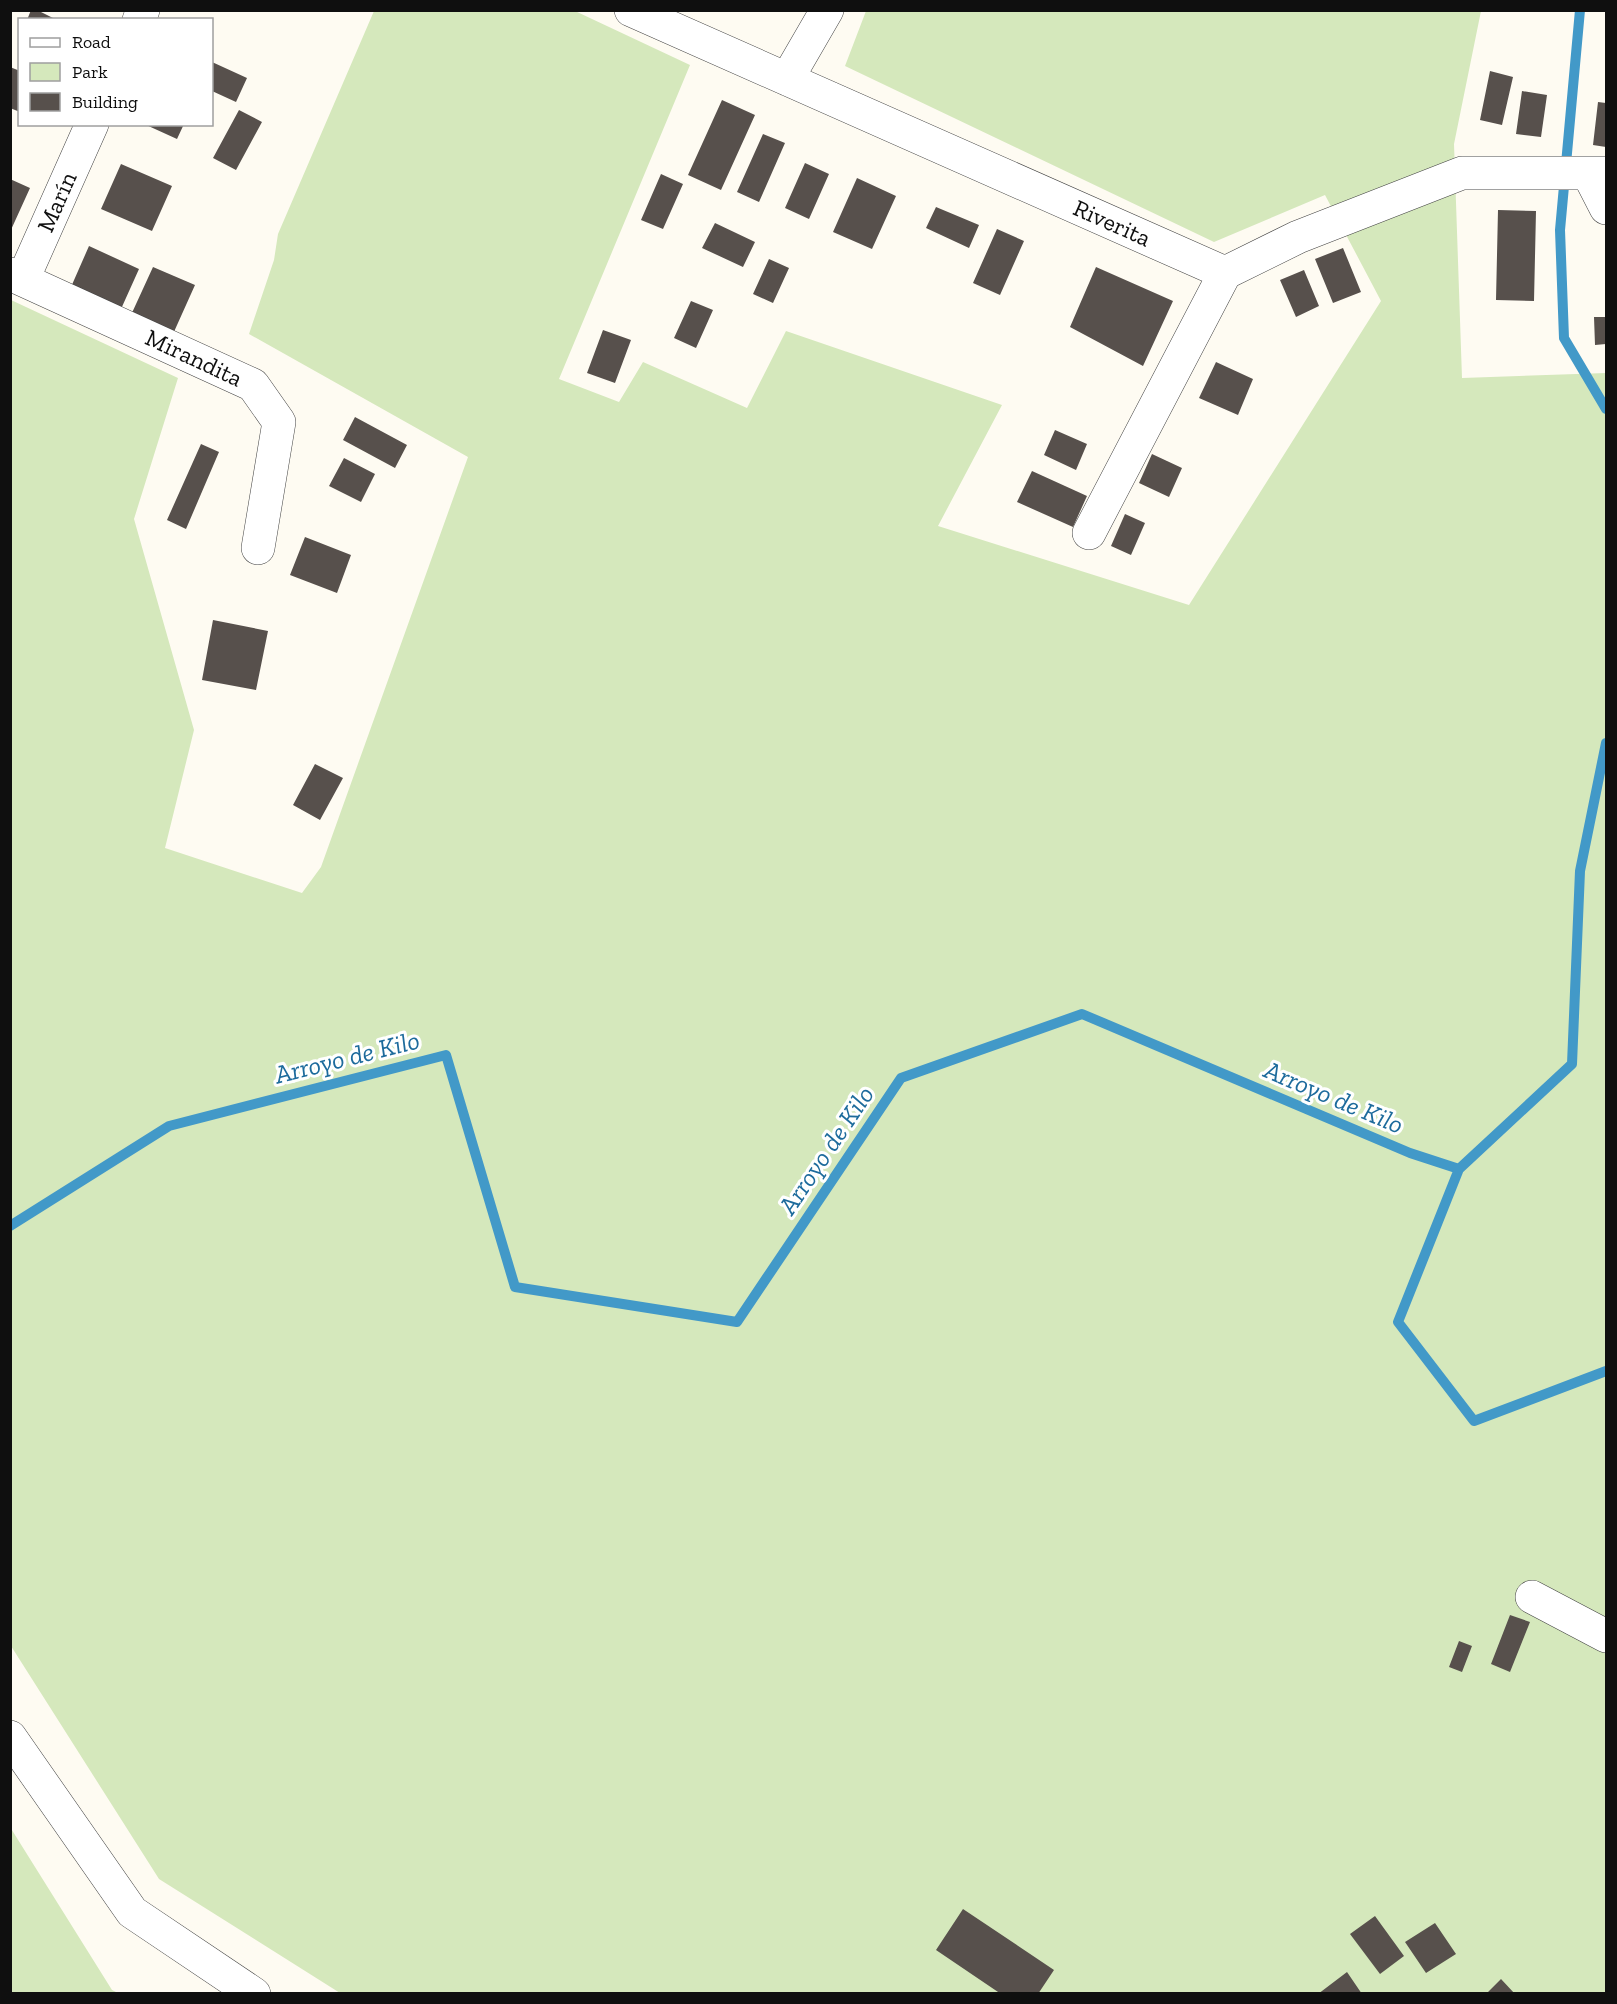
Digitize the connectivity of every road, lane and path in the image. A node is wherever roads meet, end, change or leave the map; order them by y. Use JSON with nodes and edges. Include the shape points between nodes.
{"nodes":[{"id":1,"x":631,"y":10,"type":"edge"},
{"id":2,"x":827,"y":10,"type":"edge"},
{"id":3,"x":787,"y":79,"type":"junction"},
{"id":4,"x":91,"y":126,"type":"edge"},
{"id":5,"x":1597,"y":172,"type":"edge"},
{"id":6,"x":1606,"y":208,"type":"edge"},
{"id":7,"x":1225,"y":273,"type":"junction"},
{"id":8,"x":17,"y":276,"type":"edge"},
{"id":9,"x":1089,"y":533,"type":"dead end"},
{"id":10,"x":258,"y":548,"type":"dead end"},
{"id":11,"x":1532,"y":1598,"type":"dead end"},
{"id":12,"x":1606,"y":1636,"type":"edge"},
{"id":13,"x":10,"y":1737,"type":"edge"},
{"id":14,"x":254,"y":1994,"type":"edge"}],
"edges":[{"from":1,"to":3,"type":"street","name":"Riverita"},
{"from":2,"to":3,"type":"street"},
{"from":3,"to":7,"type":"street","name":"Riverita"},
{"from":4,"to":8,"type":"street","name":"Marín"},
{"from":5,"to":6,"type":"street"},
{"from":5,"to":7,"type":"street","via":[[1462,172],[1298,237]]},
{"from":7,"to":9,"type":"street"},
{"from":8,"to":10,"type":"street","name":"Mirandita","via":[[253,386],[279,422]]},
{"from":11,"to":12,"type":"street"},
{"from":13,"to":14,"type":"street","via":[[132,1912]]}]}
